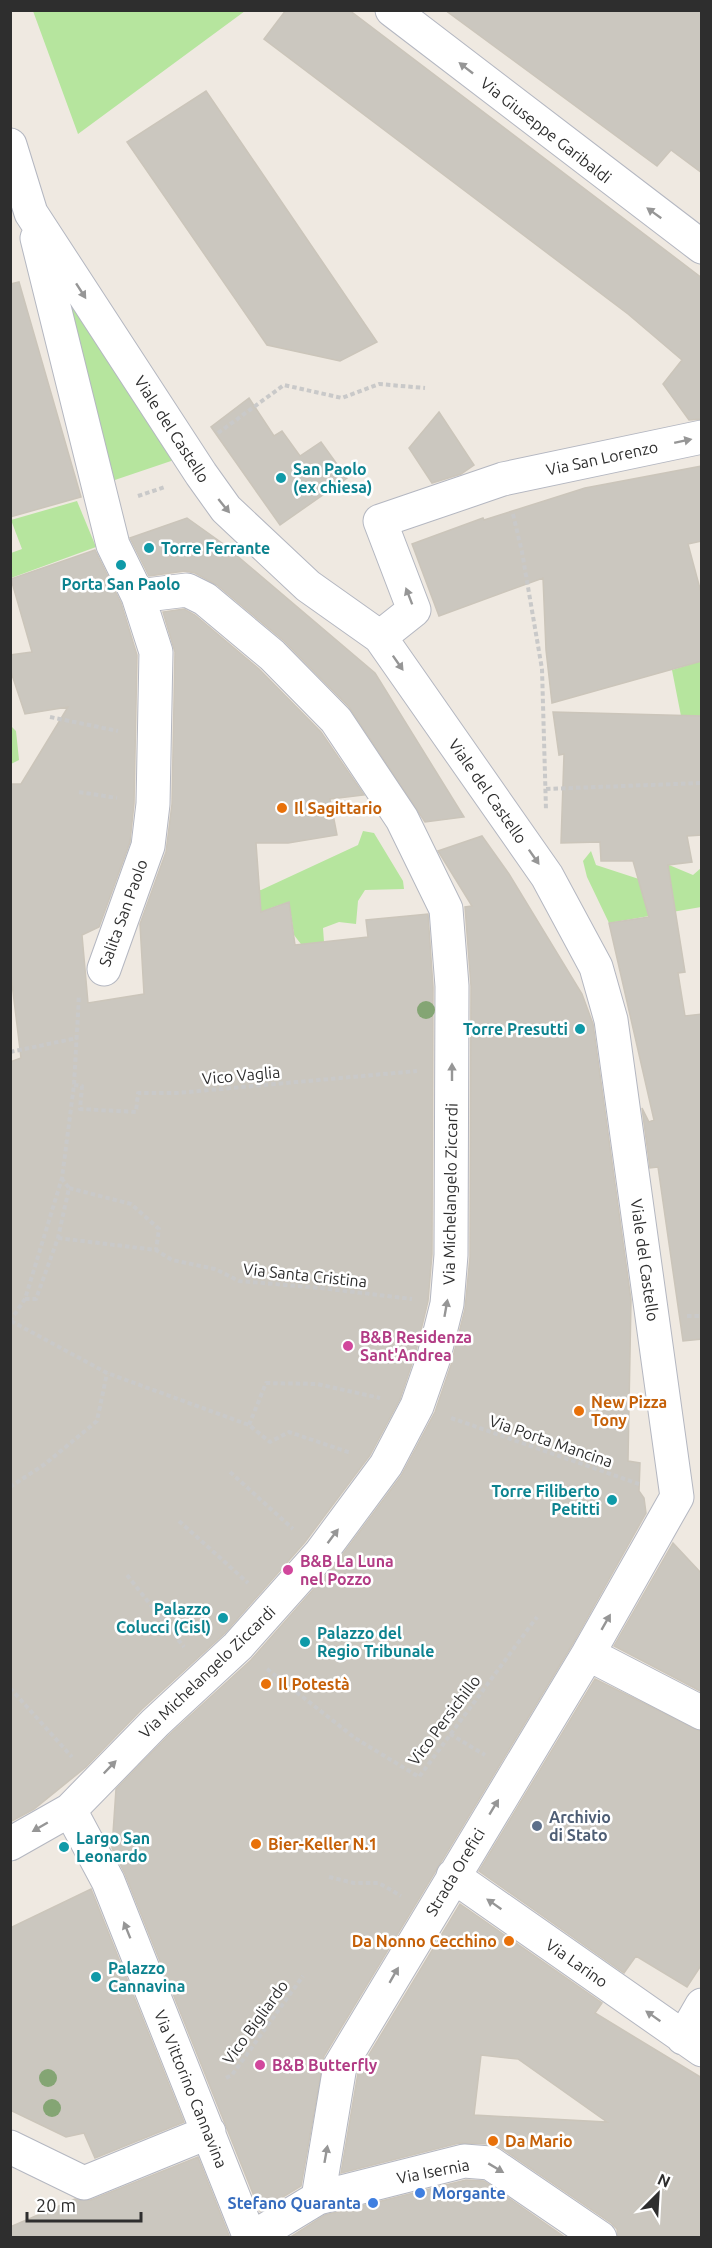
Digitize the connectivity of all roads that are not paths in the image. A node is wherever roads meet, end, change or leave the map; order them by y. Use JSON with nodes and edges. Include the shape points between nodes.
{"nodes":[{"id":1,"x":392,"y":10,"type":"edge"},
{"id":2,"x":10,"y":145,"type":"edge"},
{"id":3,"x":31,"y":213,"type":"junction"},
{"id":4,"x":702,"y":247,"type":"edge"},
{"id":5,"x":702,"y":437,"type":"edge"},
{"id":6,"x":138,"y":596,"type":"junction"},
{"id":7,"x":380,"y":637,"type":"junction"},
{"id":8,"x":104,"y":969,"type":"road end"},
{"id":9,"x":689,"y":1500,"type":"edge"},
{"id":10,"x":588,"y":1654,"type":"junction"},
{"id":11,"x":702,"y":1713,"type":"edge"},
{"id":12,"x":70,"y":1810,"type":"junction"},
{"id":13,"x":10,"y":1844,"type":"edge"},
{"id":14,"x":453,"y":1876,"type":"junction"},
{"id":15,"x":702,"y":2005,"type":"edge"},
{"id":16,"x":692,"y":2044,"type":"edge"},
{"id":17,"x":209,"y":2132,"type":"junction"},
{"id":18,"x":10,"y":2147,"type":"edge"},
{"id":19,"x":318,"y":2198,"type":"junction"},
{"id":20,"x":251,"y":2238,"type":"edge"},
{"id":21,"x":600,"y":2238,"type":"edge"}],
"edges":[{"from":4,"to":1,"type":"street","name":"Via Giuseppe Garibaldi","one_way":true},
{"from":2,"to":3,"type":"street","name":"Viale del Castello"},
{"from":3,"to":6,"type":"street","name":"Viale del Castello","via":[[113,545]]},
{"from":3,"to":7,"type":"street","name":"Viale del Castello","one_way":true,"via":[[225,509],[309,586]]},
{"from":7,"to":5,"type":"street","name":"Via San Lorenzo","one_way":true,"via":[[414,610],[380,521],[503,479]]},
{"from":6,"to":8,"type":"street","name":"Salita San Paolo","via":[[156,652],[153,804],[147,846]]},
{"from":12,"to":6,"type":"street","name":"Via Michelangelo Ziccardi","one_way":true,"via":[[276,1607],[386,1465],[417,1406],[433,1360],[447,1304],[451,1255],[452,986],[446,909],[402,819],[336,720],[272,655],[205,599],[187,590]]},
{"from":7,"to":9,"type":"street","name":"Viale del Castello","one_way":true,"via":[[547,876],[596,967],[611,1020]]},
{"from":10,"to":9,"type":"street","name":"Strada Orefici","one_way":true},
{"from":10,"to":11,"type":"street"},
{"from":14,"to":10,"type":"street","name":"Strada Orefici","one_way":true},
{"from":12,"to":13,"type":"street","name":"Via Michelangelo Ziccardi","one_way":true},
{"from":17,"to":12,"type":"street","name":"Via Vittorino Cannavina","one_way":true,"via":[[108,1881]]},
{"from":16,"to":14,"type":"street","name":"Via Larino","one_way":true},
{"from":19,"to":14,"type":"street","name":"Strada Orefici","one_way":true,"via":[[340,2066]]},
{"from":15,"to":16,"type":"street"},
{"from":17,"to":18,"type":"street","via":[[84,2183]]},
{"from":17,"to":20,"type":"street","name":"Via Vittorino Cannavina"},
{"from":19,"to":20,"type":"street"},
{"from":19,"to":21,"type":"street","name":"Via Isernia","one_way":true,"via":[[464,2161],[490,2163]]}]}
